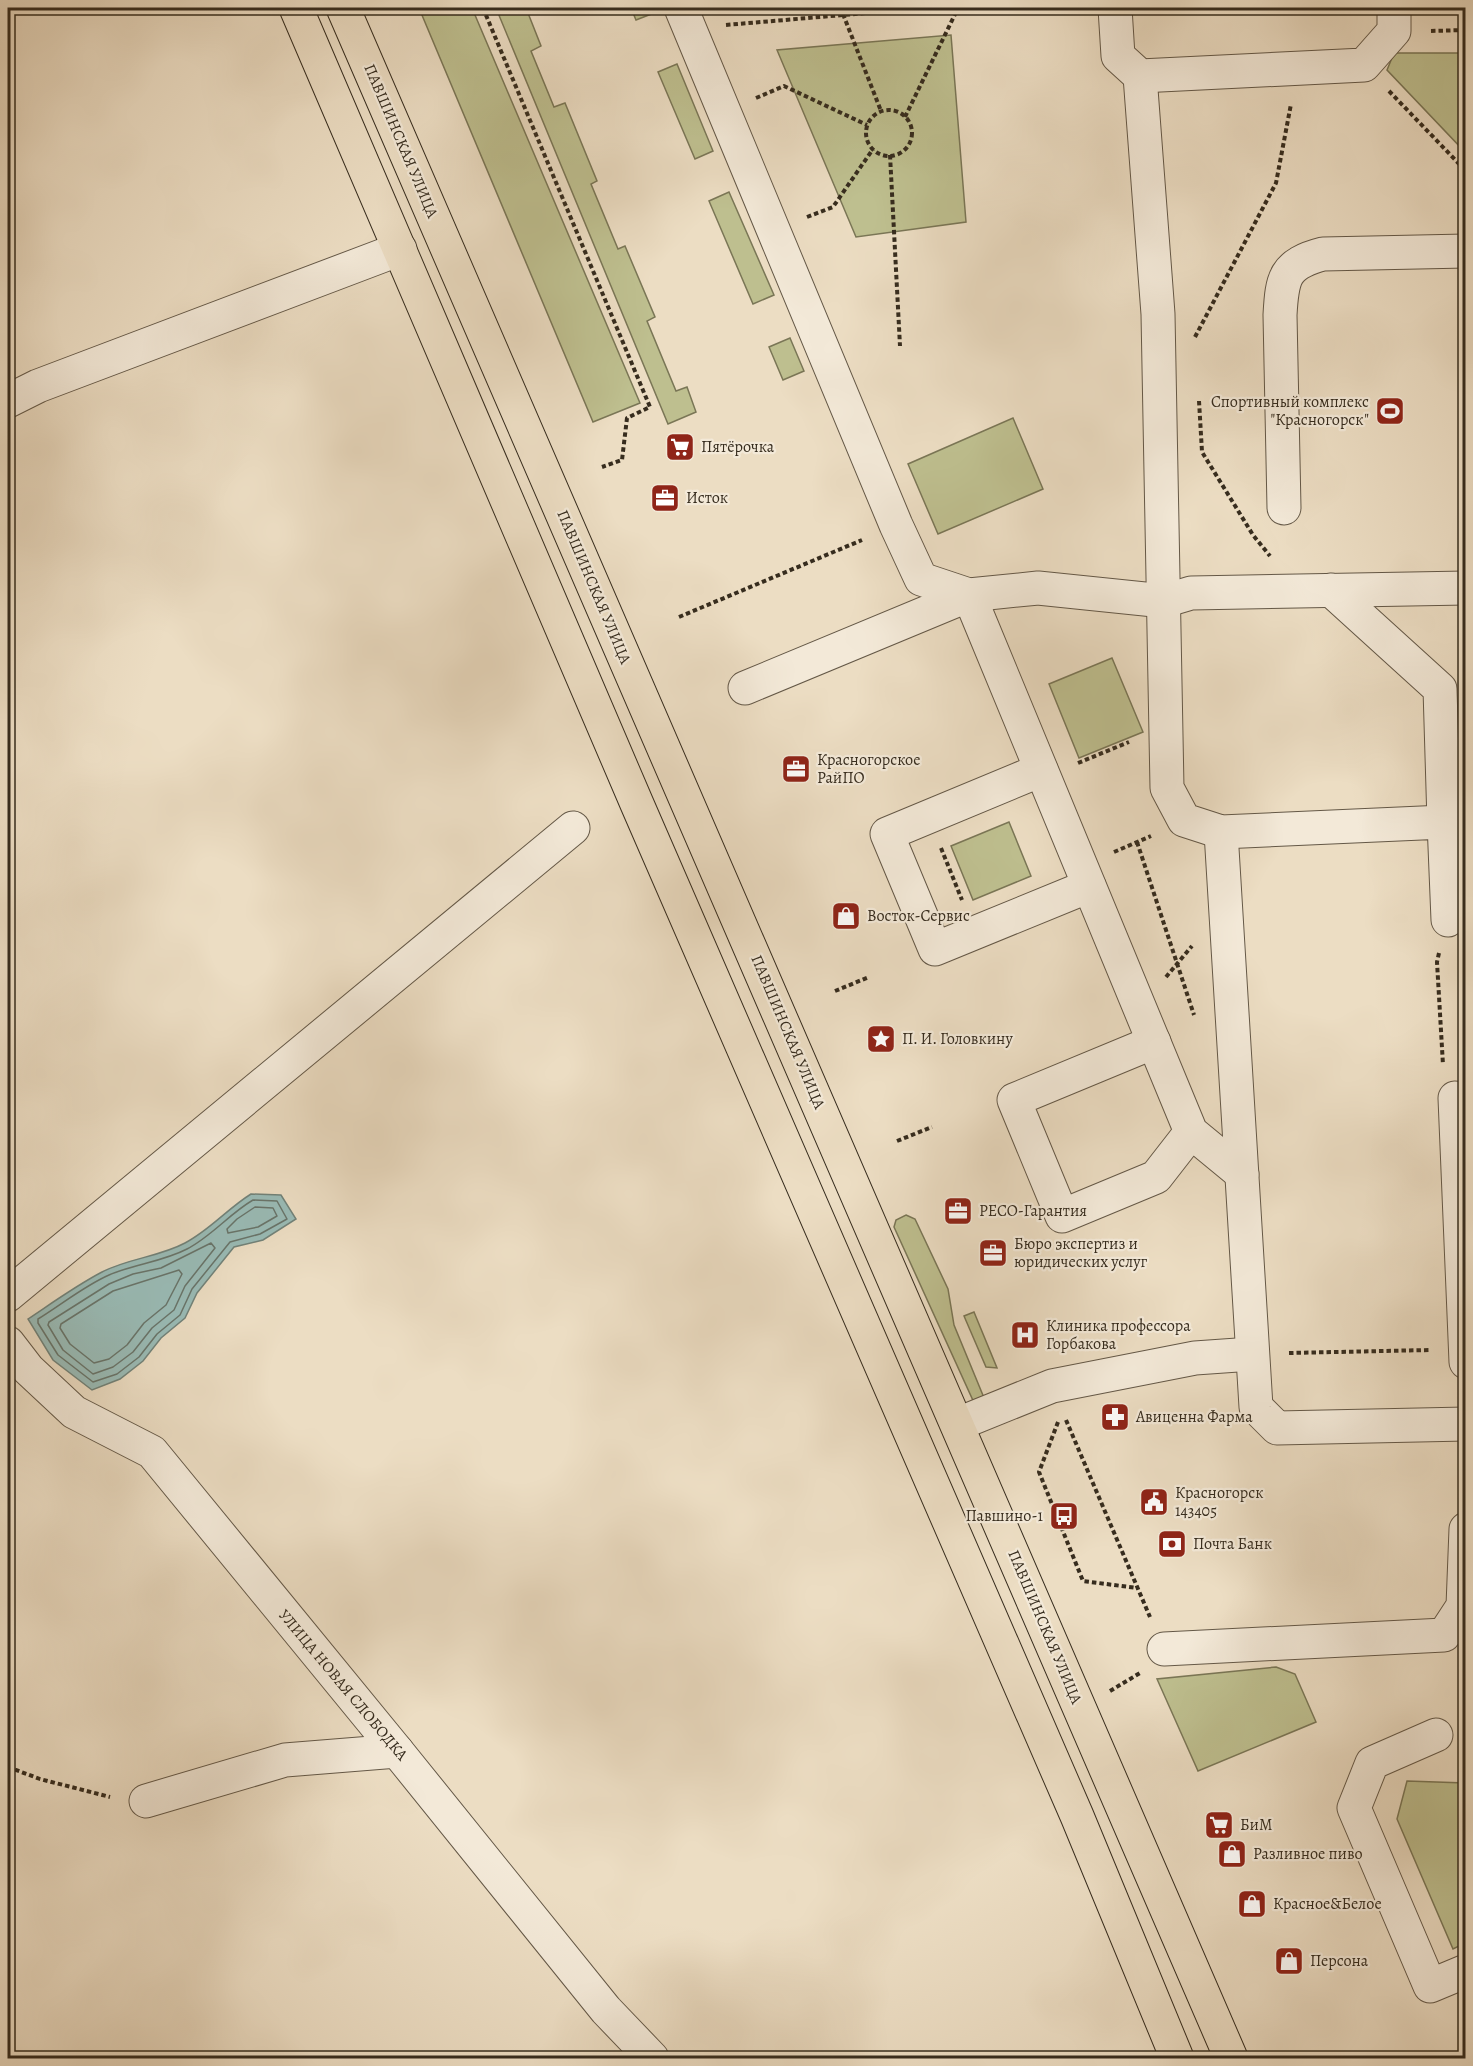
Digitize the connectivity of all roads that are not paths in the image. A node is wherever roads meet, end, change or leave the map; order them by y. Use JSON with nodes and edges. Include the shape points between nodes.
{"nodes":[{"id":1,"x":296,"y":8,"type":"edge"},
{"id":2,"x":343,"y":8,"type":"edge"},
{"id":3,"x":681,"y":8,"type":"edge"},
{"id":4,"x":1115,"y":8,"type":"edge"},
{"id":5,"x":1394,"y":8,"type":"edge"},
{"id":6,"x":1140,"y":76,"type":"junction"},
{"id":7,"x":400,"y":249,"type":"junction"},
{"id":8,"x":1466,"y":251,"type":"edge"},
{"id":9,"x":8,"y":401,"type":"edge"},
{"id":10,"x":1284,"y":508,"type":"dead end"},
{"id":11,"x":1466,"y":588,"type":"edge"},
{"id":12,"x":1315,"y":591,"type":"junction"},
{"id":13,"x":969,"y":595,"type":"junction"},
{"id":14,"x":1164,"y":601,"type":"junction"},
{"id":15,"x":745,"y":688,"type":"dead end"},
{"id":16,"x":1043,"y":774,"type":"junction"},
{"id":17,"x":1444,"y":822,"type":"junction"},
{"id":18,"x":573,"y":828,"type":"dead end"},
{"id":19,"x":1221,"y":832,"type":"junction"},
{"id":20,"x":1085,"y":877,"type":"junction"},
{"id":21,"x":1448,"y":921,"type":"road end"},
{"id":22,"x":1154,"y":1042,"type":"junction"},
{"id":23,"x":1455,"y":1098,"type":"road end"},
{"id":24,"x":1191,"y":1132,"type":"junction"},
{"id":25,"x":1242,"y":1174,"type":"junction"},
{"id":26,"x":8,"y":1295,"type":"edge"},
{"id":27,"x":8,"y":1343,"type":"edge"},
{"id":28,"x":1465,"y":1349,"type":"edge"},
{"id":29,"x":1252,"y":1354,"type":"junction"},
{"id":30,"x":1466,"y":1362,"type":"edge"},
{"id":31,"x":958,"y":1424,"type":"junction"},
{"id":32,"x":1466,"y":1424,"type":"edge"},
{"id":33,"x":1466,"y":1529,"type":"edge"},
{"id":34,"x":1164,"y":1649,"type":"road end"},
{"id":35,"x":1436,"y":1735,"type":"dead end"},
{"id":36,"x":397,"y":1751,"type":"junction"},
{"id":37,"x":146,"y":1802,"type":"road end"},
{"id":38,"x":1466,"y":1971,"type":"edge"},
{"id":39,"x":652,"y":2058,"type":"edge"},
{"id":40,"x":1177,"y":2058,"type":"edge"},
{"id":41,"x":1231,"y":2058,"type":"edge"}],
"edges":[{"from":1,"to":7,"type":"main road"},
{"from":2,"to":31,"type":"main road","name":"ПАВШИНСКАЯ УЛИЦА"},
{"from":3,"to":13,"type":"street","via":[[921,579]]},
{"from":4,"to":6,"type":"street","via":[[1118,56]]},
{"from":5,"to":6,"type":"street","via":[[1394,31],[1364,65]]},
{"from":6,"to":14,"type":"street","via":[[1158,342]]},
{"from":7,"to":9,"type":"street"},
{"from":7,"to":40,"type":"main road","via":[[1077,1816]]},
{"from":8,"to":10,"type":"street","via":[[1323,254],[1303,259],[1290,269],[1282,283],[1280,315]]},
{"from":11,"to":12,"type":"street"},
{"from":12,"to":14,"type":"street","via":[[1191,593]]},
{"from":12,"to":17,"type":"street","via":[[1440,690]]},
{"from":13,"to":14,"type":"street","via":[[1038,588]]},
{"from":13,"to":15,"type":"street"},
{"from":13,"to":16,"type":"street"},
{"from":14,"to":19,"type":"street","via":[[1167,788],[1184,820]]},
{"from":16,"to":20,"type":"street"},
{"from":16,"to":20,"type":"street","via":[[887,834],[935,950]]},
{"from":17,"to":19,"type":"street"},
{"from":17,"to":21,"type":"street"},
{"from":18,"to":26,"type":"street"},
{"from":19,"to":25,"type":"street"},
{"from":20,"to":22,"type":"street"},
{"from":22,"to":24,"type":"street"},
{"from":22,"to":24,"type":"street","via":[[1014,1100],[1062,1216],[1156,1177]]},
{"from":23,"to":28,"type":"street"},
{"from":24,"to":25,"type":"street"},
{"from":25,"to":29,"type":"street"},
{"from":27,"to":36,"type":"street","name":"УЛИЦА НОВАЯ СЛОБОДКА","via":[[28,1369],[75,1412],[152,1452]]},
{"from":28,"to":30,"type":"street"},
{"from":29,"to":31,"type":"street","via":[[1195,1358],[1052,1386]]},
{"from":29,"to":32,"type":"street","via":[[1256,1407],[1277,1428]]},
{"from":31,"to":41,"type":"main road","name":"ПАВШИНСКАЯ УЛИЦА"},
{"from":33,"to":34,"type":"street","via":[[1463,1606],[1444,1635]]},
{"from":35,"to":38,"type":"street","via":[[1372,1763],[1354,1808],[1430,1986]]},
{"from":36,"to":37,"type":"street","via":[[285,1760]]},
{"from":36,"to":39,"type":"street","name":"УЛИЦА НОВАЯ СЛОБОДКА","via":[[606,2010]]}]}
